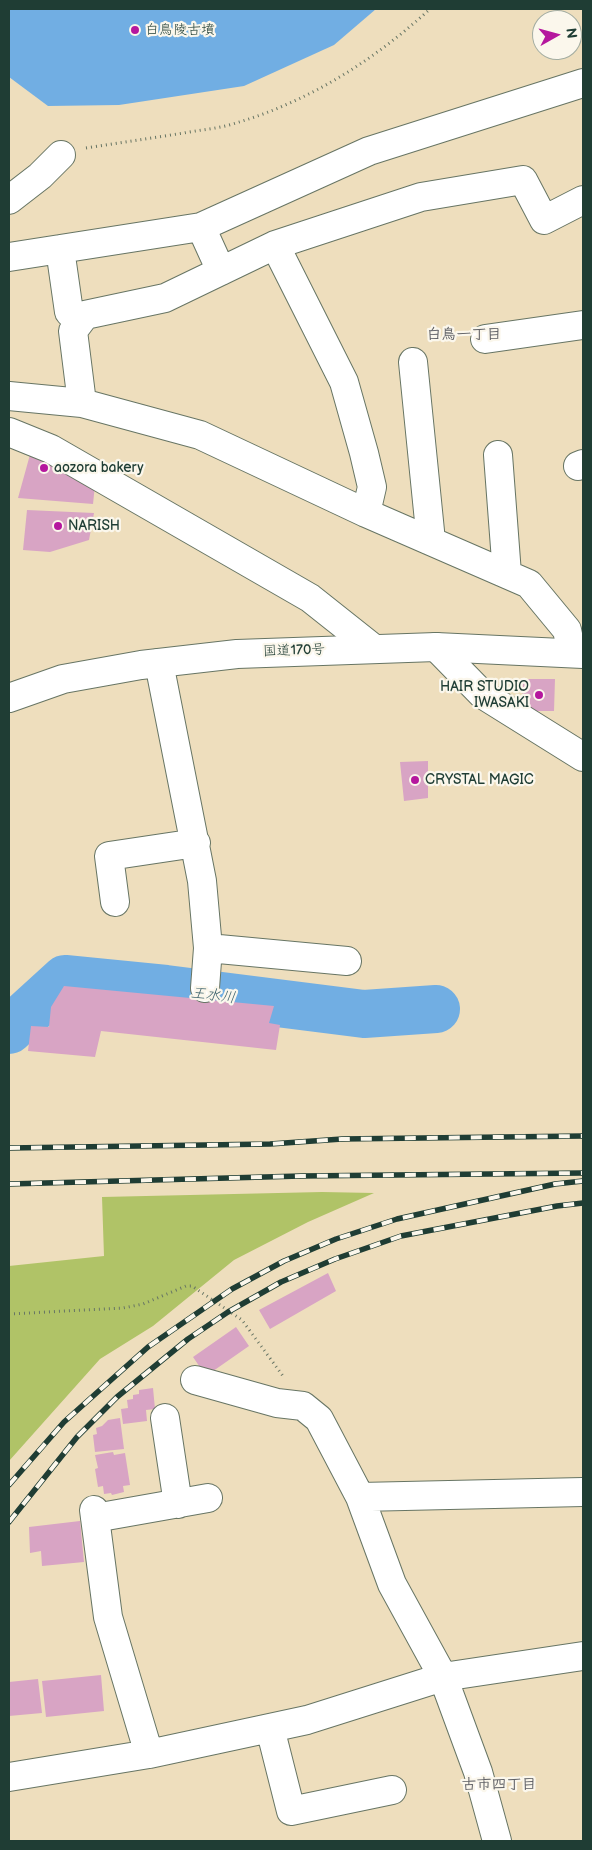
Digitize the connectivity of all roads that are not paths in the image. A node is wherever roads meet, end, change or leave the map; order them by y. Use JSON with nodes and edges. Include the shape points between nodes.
{"nodes":[{"id":1,"x":583,"y":83,"type":"edge"},
{"id":2,"x":61,"y":155,"type":"road end"},
{"id":3,"x":9,"y":200,"type":"edge"},
{"id":4,"x":583,"y":200,"type":"edge"},
{"id":5,"x":201,"y":227,"type":"junction"},
{"id":6,"x":275,"y":245,"type":"junction"},
{"id":7,"x":60,"y":249,"type":"junction"},
{"id":8,"x":9,"y":257,"type":"edge"},
{"id":9,"x":221,"y":271,"type":"junction"},
{"id":10,"x":79,"y":322,"type":"junction"},
{"id":11,"x":583,"y":325,"type":"edge"},
{"id":12,"x":486,"y":339,"type":"dead end"},
{"id":13,"x":413,"y":362,"type":"dead end"},
{"id":14,"x":9,"y":396,"type":"edge"},
{"id":15,"x":82,"y":403,"type":"junction"},
{"id":16,"x":9,"y":432,"type":"edge"},
{"id":17,"x":498,"y":455,"type":"dead end"},
{"id":18,"x":366,"y":513,"type":"junction"},
{"id":19,"x":431,"y":541,"type":"junction"},
{"id":20,"x":507,"y":574,"type":"junction"},
{"id":21,"x":436,"y":647,"type":"junction"},
{"id":22,"x":373,"y":648,"type":"junction"},
{"id":23,"x":578,"y":653,"type":"edge"},
{"id":24,"x":159,"y":663,"type":"junction"},
{"id":25,"x":9,"y":698,"type":"edge"},
{"id":26,"x":583,"y":757,"type":"edge"},
{"id":27,"x":196,"y":843,"type":"junction"},
{"id":28,"x":115,"y":902,"type":"dead end"},
{"id":29,"x":208,"y":948,"type":"junction"},
{"id":30,"x":347,"y":961,"type":"dead end"},
{"id":31,"x":205,"y":988,"type":"dead end"},
{"id":32,"x":195,"y":1380,"type":"dead end"},
{"id":33,"x":166,"y":1418,"type":"dead end"},
{"id":34,"x":583,"y":1492,"type":"edge"},
{"id":35,"x":360,"y":1497,"type":"junction"},
{"id":36,"x":208,"y":1498,"type":"dead end"},
{"id":37,"x":178,"y":1504,"type":"junction"},
{"id":38,"x":583,"y":1656,"type":"edge"},
{"id":39,"x":443,"y":1677,"type":"junction"},
{"id":40,"x":270,"y":1728,"type":"junction"},
{"id":41,"x":149,"y":1754,"type":"junction"},
{"id":42,"x":9,"y":1777,"type":"edge"},
{"id":43,"x":392,"y":1790,"type":"dead end"},
{"id":44,"x":496,"y":1841,"type":"edge"}],
"edges":[{"from":1,"to":5,"type":"main road","via":[[369,151]]},
{"from":2,"to":3,"type":"main road"},
{"from":4,"to":6,"type":"main road","via":[[544,220],[523,180],[420,197]]},
{"from":5,"to":7,"type":"main road"},
{"from":5,"to":9,"type":"main road"},
{"from":6,"to":9,"type":"main road"},
{"from":6,"to":18,"type":"main road","via":[[344,382],[372,487]]},
{"from":7,"to":8,"type":"main road"},
{"from":7,"to":10,"type":"main road","via":[[69,312]]},
{"from":9,"to":10,"type":"main road","via":[[165,298],[85,315]]},
{"from":10,"to":15,"type":"main road","via":[[73,331]]},
{"from":11,"to":12,"type":"main road"},
{"from":13,"to":19,"type":"main road"},
{"from":14,"to":15,"type":"main road"},
{"from":15,"to":18,"type":"main road","via":[[200,435]]},
{"from":16,"to":22,"type":"main road","via":[[50,450],[310,598]]},
{"from":17,"to":20,"type":"main road"},
{"from":18,"to":19,"type":"main road"},
{"from":19,"to":20,"type":"main road"},
{"from":20,"to":23,"type":"main road","via":[[529,584],[567,630]]},
{"from":21,"to":22,"type":"main road","name":"国道170号"},
{"from":21,"to":23,"type":"main road","name":"国道170号"},
{"from":21,"to":26,"type":"main road","via":[[482,694]]},
{"from":22,"to":24,"type":"main road","name":"国道170号","via":[[237,654]]},
{"from":24,"to":25,"type":"main road","name":"国道170号","via":[[63,679]]},
{"from":24,"to":27,"type":"main road"},
{"from":27,"to":28,"type":"main road","via":[[110,856]]},
{"from":27,"to":29,"type":"main road"},
{"from":29,"to":30,"type":"main road"},
{"from":29,"to":31,"type":"main road"},
{"from":32,"to":35,"type":"main road","via":[[277,1404],[303,1406],[319,1419]]},
{"from":33,"to":37,"type":"main road"},
{"from":34,"to":35,"type":"main road"},
{"from":35,"to":39,"type":"main road","via":[[392,1584]]},
{"from":36,"to":37,"type":"main road"},
{"from":37,"to":41,"type":"main road","via":[[94,1514],[108,1617]]},
{"from":38,"to":39,"type":"main road"},
{"from":39,"to":40,"type":"main road","via":[[307,1720]]},
{"from":39,"to":44,"type":"main road","via":[[478,1772]]},
{"from":40,"to":41,"type":"main road"},
{"from":40,"to":43,"type":"main road","via":[[291,1811]]},
{"from":41,"to":42,"type":"main road"}]}
